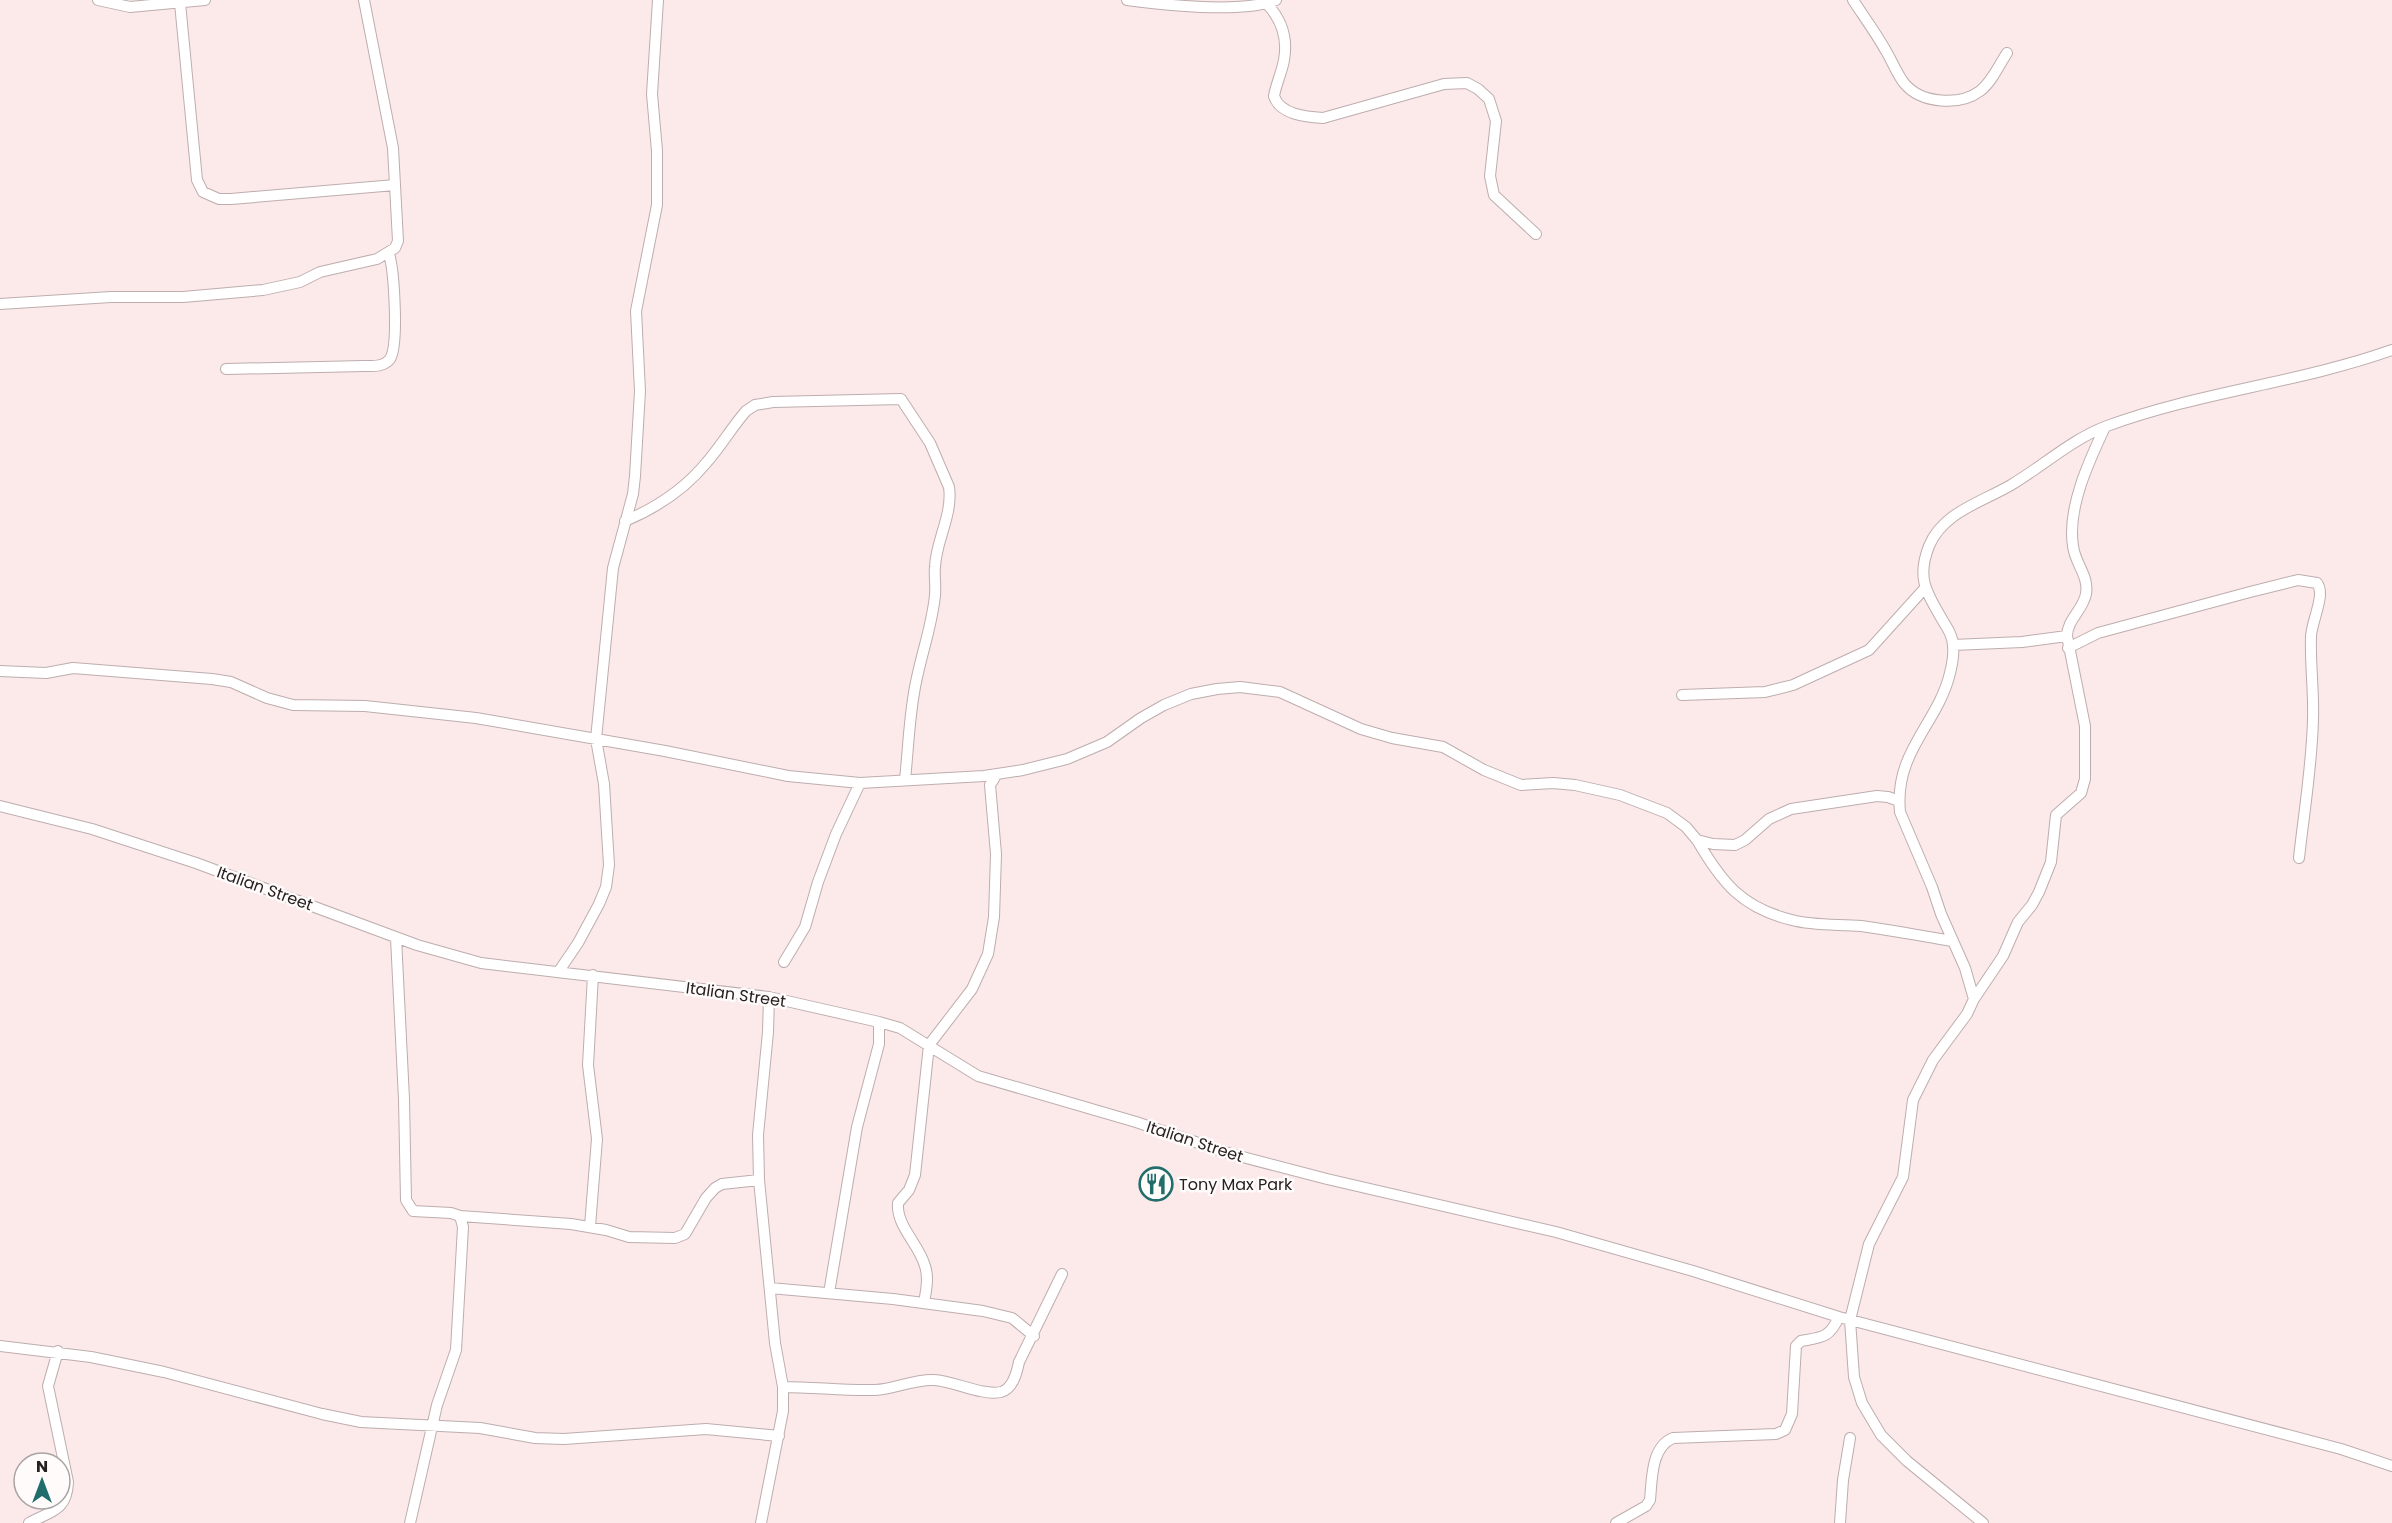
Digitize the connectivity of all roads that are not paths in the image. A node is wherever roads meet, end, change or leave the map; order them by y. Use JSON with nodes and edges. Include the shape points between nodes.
{"nodes":[{"id":1,"x":98,"y":0,"type":"edge"},
{"id":2,"x":205,"y":0,"type":"edge"},
{"id":3,"x":364,"y":0,"type":"edge"},
{"id":4,"x":658,"y":0,"type":"edge"},
{"id":5,"x":1127,"y":0,"type":"edge"},
{"id":6,"x":1853,"y":0,"type":"edge"},
{"id":7,"x":1271,"y":2,"type":"edge"},
{"id":8,"x":180,"y":3,"type":"junction"},
{"id":9,"x":2007,"y":53,"type":"dead end"},
{"id":10,"x":395,"y":186,"type":"junction"},
{"id":11,"x":1536,"y":234,"type":"dead end"},
{"id":12,"x":388,"y":254,"type":"junction"},
{"id":13,"x":0,"y":304,"type":"edge"},
{"id":14,"x":2392,"y":350,"type":"edge"},
{"id":15,"x":226,"y":369,"type":"dead end"},
{"id":16,"x":2105,"y":427,"type":"junction"},
{"id":17,"x":625,"y":521,"type":"junction"},
{"id":18,"x":1925,"y":588,"type":"junction"},
{"id":19,"x":2067,"y":636,"type":"junction"},
{"id":20,"x":1953,"y":645,"type":"junction"},
{"id":21,"x":2068,"y":648,"type":"junction"},
{"id":22,"x":0,"y":671,"type":"edge"},
{"id":23,"x":1682,"y":695,"type":"dead end"},
{"id":24,"x":596,"y":739,"type":"junction"},
{"id":25,"x":998,"y":774,"type":"junction"},
{"id":26,"x":905,"y":780,"type":"junction"},
{"id":27,"x":861,"y":783,"type":"junction"},
{"id":28,"x":1899,"y":801,"type":"junction"},
{"id":29,"x":0,"y":806,"type":"edge"},
{"id":30,"x":1697,"y":840,"type":"junction"},
{"id":31,"x":2299,"y":858,"type":"dead end"},
{"id":32,"x":396,"y":938,"type":"junction"},
{"id":33,"x":1952,"y":941,"type":"junction"},
{"id":34,"x":784,"y":963,"type":"dead end"},
{"id":35,"x":559,"y":971,"type":"junction"},
{"id":36,"x":593,"y":975,"type":"junction"},
{"id":37,"x":769,"y":997,"type":"junction"},
{"id":38,"x":1974,"y":999,"type":"junction"},
{"id":39,"x":879,"y":1022,"type":"junction"},
{"id":40,"x":929,"y":1045,"type":"junction"},
{"id":41,"x":759,"y":1180,"type":"junction"},
{"id":42,"x":460,"y":1216,"type":"junction"},
{"id":43,"x":590,"y":1226,"type":"junction"},
{"id":44,"x":1062,"y":1274,"type":"dead end"},
{"id":45,"x":770,"y":1288,"type":"junction"},
{"id":46,"x":829,"y":1293,"type":"junction"},
{"id":47,"x":924,"y":1303,"type":"junction"},
{"id":48,"x":1845,"y":1318,"type":"junction"},
{"id":49,"x":1034,"y":1336,"type":"junction"},
{"id":50,"x":0,"y":1346,"type":"edge"},
{"id":51,"x":58,"y":1352,"type":"junction"},
{"id":52,"x":783,"y":1387,"type":"junction"},
{"id":53,"x":432,"y":1426,"type":"junction"},
{"id":54,"x":779,"y":1436,"type":"junction"},
{"id":55,"x":1850,"y":1438,"type":"dead end"},
{"id":56,"x":2392,"y":1466,"type":"edge"},
{"id":57,"x":29,"y":1523,"type":"edge"},
{"id":58,"x":410,"y":1523,"type":"edge"},
{"id":59,"x":761,"y":1523,"type":"edge"},
{"id":60,"x":1616,"y":1523,"type":"edge"},
{"id":61,"x":1840,"y":1523,"type":"edge"},
{"id":62,"x":1983,"y":1523,"type":"edge"}],
"edges":[{"from":1,"to":8,"type":"street","via":[[130,7]]},
{"from":2,"to":8,"type":"street"},
{"from":3,"to":10,"type":"street","via":[[393,147]]},
{"from":4,"to":17,"type":"street","via":[[652,94],[657,205],[636,311],[639,423],[633,494]]},
{"from":5,"to":7,"type":"street","via":[[1206,6]]},
{"from":6,"to":9,"type":"street","via":[[1904,83],[1929,99],[1959,100],[1983,90]]},
{"from":7,"to":11,"type":"street","via":[[1280,20],[1285,48],[1274,96],[1280,107],[1323,118],[1444,84],[1467,83],[1489,99],[1496,121],[1490,176],[1494,195]]},
{"from":8,"to":10,"type":"street","via":[[197,180],[203,192],[219,199]]},
{"from":10,"to":12,"type":"street","via":[[398,241]]},
{"from":12,"to":13,"type":"street","via":[[263,290]]},
{"from":12,"to":15,"type":"street","via":[[393,272],[394,339],[386,363]]},
{"from":14,"to":16,"type":"street","via":[[2330,369],[2159,409]]},
{"from":16,"to":18,"type":"street","via":[[1948,519],[1929,547],[1923,574]]},
{"from":16,"to":19,"type":"street","via":[[2073,516],[2072,545],[2086,577],[2086,594]]},
{"from":17,"to":24,"type":"street","via":[[613,568]]},
{"from":17,"to":26,"type":"street","via":[[648,511],[684,486],[755,405],[901,399],[930,444],[950,494],[934,567],[931,619],[914,694]]},
{"from":18,"to":20,"type":"street","via":[[1950,632]]},
{"from":18,"to":23,"type":"street","via":[[1869,650],[1793,685],[1765,692]]},
{"from":19,"to":20,"type":"street"},
{"from":19,"to":21,"type":"street"},
{"from":20,"to":28,"type":"street","via":[[1950,674],[1908,758]]},
{"from":21,"to":31,"type":"street","via":[[2098,633],[2250,592],[2298,580],[2317,583],[2321,595],[2312,623],[2310,663],[2313,718]]},
{"from":21,"to":38,"type":"street","via":[[2085,726],[2084,785],[2076,798],[2056,815],[2051,862],[2039,892]]},
{"from":22,"to":24,"type":"street","via":[[46,673],[73,668],[212,679],[293,705],[365,706],[496,721]]},
{"from":24,"to":27,"type":"street","via":[[789,776]]},
{"from":24,"to":35,"type":"street","via":[[604,784],[609,864],[606,887]]},
{"from":25,"to":26,"type":"street"},
{"from":25,"to":30,"type":"street","via":[[1067,759],[1107,742],[1148,714],[1191,694],[1240,687],[1280,692],[1361,729],[1443,747],[1521,785],[1575,785],[1620,795],[1667,813],[1686,826]]},
{"from":25,"to":40,"type":"street","via":[[990,785],[996,854],[994,917],[988,954],[972,989]]},
{"from":26,"to":27,"type":"street"},
{"from":27,"to":34,"type":"street","via":[[836,834],[805,927]]},
{"from":28,"to":30,"type":"street","via":[[1877,796],[1806,806],[1775,816],[1735,845]]},
{"from":28,"to":33,"type":"street"},
{"from":29,"to":32,"type":"street","name":"Italian Street","via":[[196,863]]},
{"from":30,"to":33,"type":"street","via":[[1727,886],[1767,911],[1793,921]]},
{"from":32,"to":35,"type":"street","name":"Italian Street","via":[[481,963]]},
{"from":32,"to":42,"type":"street","via":[[406,1200],[413,1211]]},
{"from":33,"to":38,"type":"street"},
{"from":35,"to":36,"type":"street","name":"Italian Street"},
{"from":36,"to":37,"type":"street","name":"Italian Street"},
{"from":36,"to":43,"type":"street","via":[[588,1065],[597,1139]]},
{"from":37,"to":39,"type":"street","name":"Italian Street"},
{"from":37,"to":41,"type":"street","via":[[758,1135]]},
{"from":38,"to":48,"type":"street","via":[[1933,1060],[1913,1100],[1903,1177],[1869,1244]]},
{"from":39,"to":40,"type":"street","name":"Italian Street","via":[[900,1028]]},
{"from":39,"to":46,"type":"street","via":[[879,1044],[857,1127]]},
{"from":40,"to":47,"type":"street","via":[[915,1175],[909,1190],[897,1203],[899,1218],[926,1267]]},
{"from":40,"to":48,"type":"street","name":"Italian Street","via":[[954,1064],[1005,1086],[1136,1122],[1231,1154],[1556,1232]]},
{"from":41,"to":43,"type":"street","via":[[715,1188],[681,1237],[630,1237]]},
{"from":41,"to":45,"type":"street"},
{"from":42,"to":43,"type":"street"},
{"from":42,"to":53,"type":"street","via":[[463,1227],[456,1350]]},
{"from":44,"to":49,"type":"street"},
{"from":45,"to":46,"type":"street"},
{"from":45,"to":52,"type":"street"},
{"from":46,"to":47,"type":"street"},
{"from":47,"to":49,"type":"street","via":[[1012,1318]]},
{"from":48,"to":56,"type":"street","name":"Italian Street","via":[[2341,1449]]},
{"from":48,"to":60,"type":"street","via":[[1827,1335],[1801,1341],[1796,1346],[1792,1414],[1785,1430],[1776,1434],[1665,1441],[1658,1454],[1650,1500]]},
{"from":48,"to":62,"type":"street","via":[[1854,1377],[1862,1402],[1881,1435]]},
{"from":49,"to":52,"type":"street","via":[[1011,1385],[1003,1392],[930,1379],[874,1390]]},
{"from":50,"to":51,"type":"street"},
{"from":51,"to":53,"type":"street","via":[[164,1372],[361,1422]]},
{"from":51,"to":57,"type":"street","via":[[48,1386],[68,1494],[62,1505]]},
{"from":52,"to":54,"type":"street"},
{"from":53,"to":54,"type":"street","via":[[564,1439],[706,1429]]},
{"from":53,"to":58,"type":"street"},
{"from":54,"to":59,"type":"street"},
{"from":55,"to":61,"type":"street"}]}
